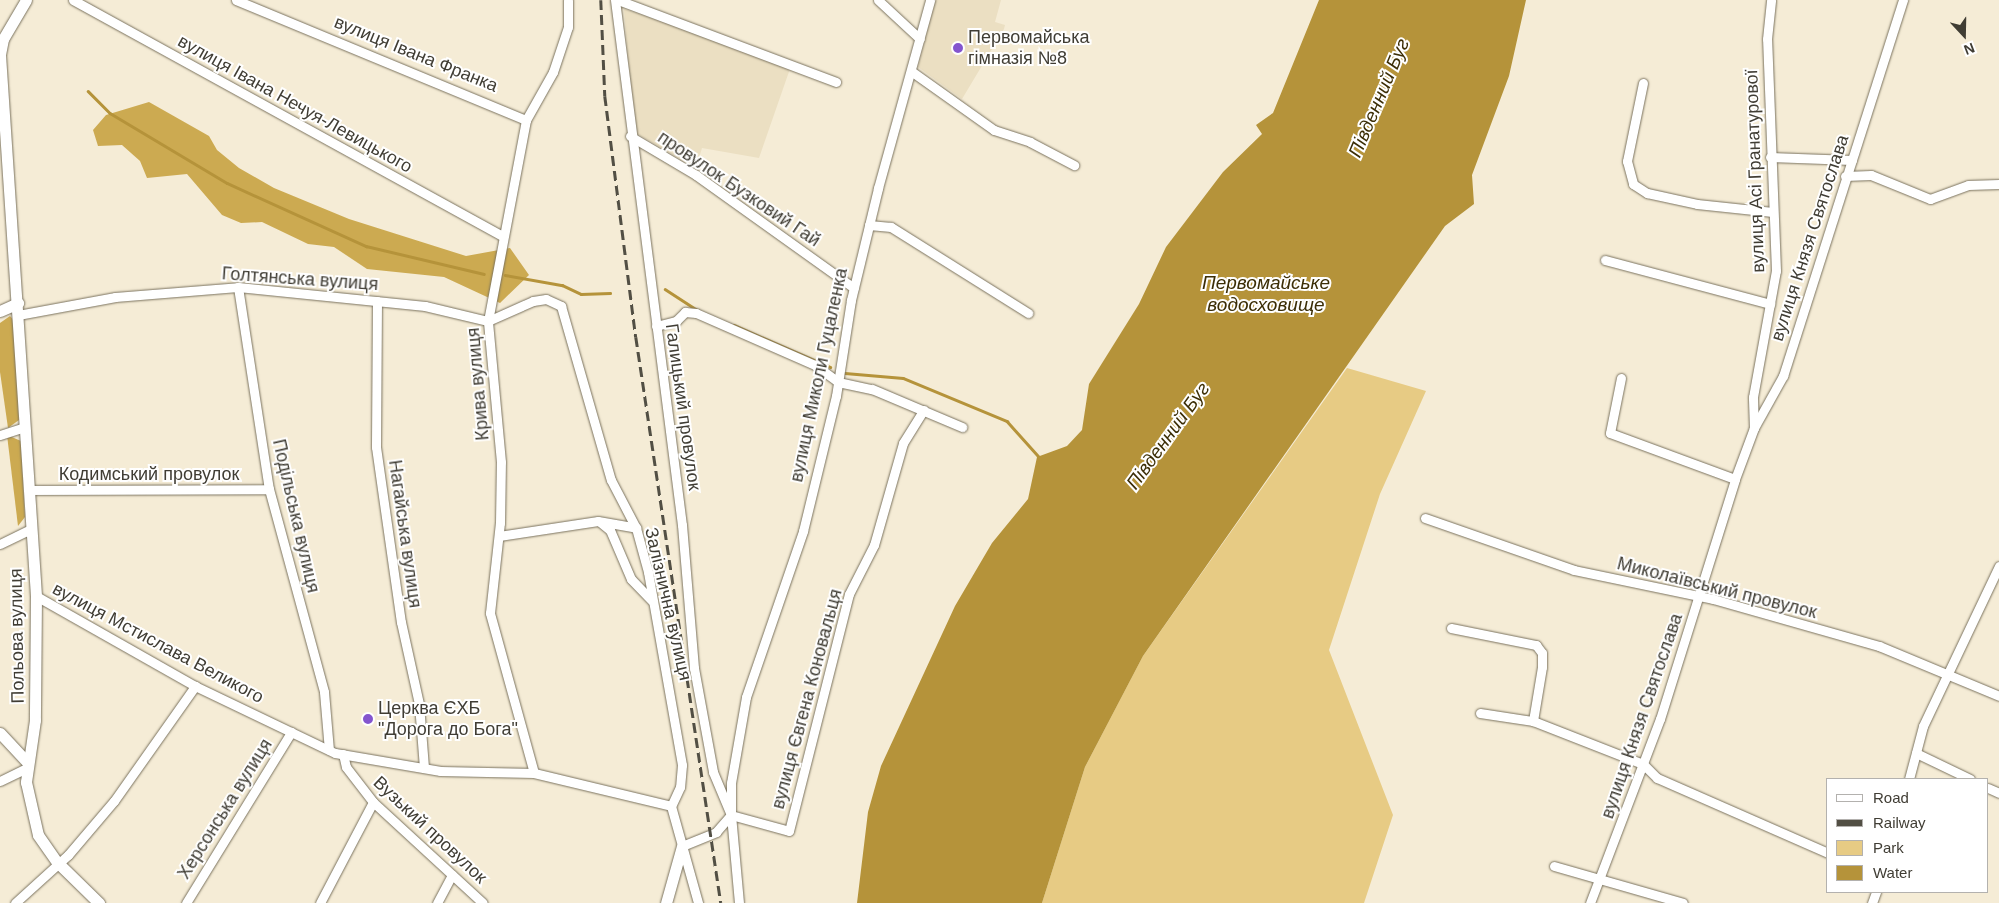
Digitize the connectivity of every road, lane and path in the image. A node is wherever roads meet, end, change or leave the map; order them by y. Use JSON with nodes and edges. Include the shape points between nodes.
{"nodes":[{"id":1,"x":26,"y":0,"type":"edge"},
{"id":2,"x":72,"y":0,"type":"edge"},
{"id":3,"x":236,"y":0,"type":"edge"},
{"id":4,"x":568,"y":0,"type":"edge"},
{"id":5,"x":616,"y":0,"type":"edge"},
{"id":6,"x":878,"y":0,"type":"edge"},
{"id":7,"x":930,"y":0,"type":"edge"},
{"id":8,"x":1771,"y":0,"type":"edge"},
{"id":9,"x":1903,"y":0,"type":"edge"},
{"id":10,"x":2,"y":38,"type":"edge"},
{"id":11,"x":920,"y":39,"type":"junction"},
{"id":12,"x":912,"y":71,"type":"junction"},
{"id":13,"x":836,"y":82,"type":"dead end"},
{"id":14,"x":1643,"y":83,"type":"dead end"},
{"id":15,"x":1,"y":84,"type":"edge"},
{"id":16,"x":526,"y":120,"type":"junction"},
{"id":17,"x":630,"y":136,"type":"junction"},
{"id":18,"x":1770,"y":157,"type":"junction"},
{"id":19,"x":1852,"y":160,"type":"junction"},
{"id":20,"x":1074,"y":165,"type":"dead end"},
{"id":21,"x":1845,"y":176,"type":"junction"},
{"id":22,"x":12,"y":180,"type":"junction"},
{"id":23,"x":1999,"y":184,"type":"edge"},
{"id":24,"x":0,"y":188,"type":"edge"},
{"id":25,"x":1773,"y":212,"type":"junction"},
{"id":26,"x":869,"y":225,"type":"junction"},
{"id":27,"x":502,"y":236,"type":"junction"},
{"id":28,"x":1605,"y":260,"type":"dead end"},
{"id":29,"x":238,"y":288,"type":"junction"},
{"id":30,"x":854,"y":288,"type":"junction"},
{"id":31,"x":377,"y":301,"type":"junction"},
{"id":32,"x":1770,"y":304,"type":"junction"},
{"id":33,"x":18,"y":309,"type":"junction"},
{"id":34,"x":0,"y":311,"type":"edge"},
{"id":35,"x":1028,"y":313,"type":"dead end"},
{"id":36,"x":488,"y":321,"type":"junction"},
{"id":37,"x":656,"y":326,"type":"junction"},
{"id":38,"x":1621,"y":378,"type":"dead end"},
{"id":39,"x":838,"y":382,"type":"junction"},
{"id":40,"x":924,"y":410,"type":"junction"},
{"id":41,"x":25,"y":427,"type":"junction"},
{"id":42,"x":962,"y":427,"type":"dead end"},
{"id":43,"x":1754,"y":428,"type":"junction"},
{"id":44,"x":0,"y":435,"type":"edge"},
{"id":45,"x":1735,"y":479,"type":"junction"},
{"id":46,"x":269,"y":489,"type":"junction"},
{"id":47,"x":29,"y":490,"type":"junction"},
{"id":48,"x":1425,"y":518,"type":"dead end"},
{"id":49,"x":600,"y":522,"type":"junction"},
{"id":50,"x":636,"y":528,"type":"junction"},
{"id":51,"x":31,"y":529,"type":"junction"},
{"id":52,"x":499,"y":536,"type":"junction"},
{"id":53,"x":0,"y":544,"type":"edge"},
{"id":54,"x":1999,"y":566,"type":"edge"},
{"id":55,"x":36,"y":596,"type":"junction"},
{"id":56,"x":1700,"y":597,"type":"junction"},
{"id":57,"x":652,"y":601,"type":"junction"},
{"id":58,"x":1451,"y":628,"type":"dead end"},
{"id":59,"x":1947,"y":675,"type":"junction"},
{"id":60,"x":195,"y":686,"type":"junction"},
{"id":61,"x":1999,"y":696,"type":"edge"},
{"id":62,"x":1480,"y":713,"type":"dead end"},
{"id":63,"x":1533,"y":720,"type":"junction"},
{"id":64,"x":292,"y":732,"type":"junction"},
{"id":65,"x":0,"y":733,"type":"edge"},
{"id":66,"x":329,"y":750,"type":"junction"},
{"id":67,"x":1916,"y":753,"type":"junction"},
{"id":68,"x":343,"y":754,"type":"junction"},
{"id":69,"x":1643,"y":764,"type":"junction"},
{"id":70,"x":28,"y":766,"type":"junction"},
{"id":71,"x":424,"y":768,"type":"junction"},
{"id":72,"x":534,"y":773,"type":"junction"},
{"id":73,"x":1909,"y":778,"type":"edge"},
{"id":74,"x":1968,"y":778,"type":"edge"},
{"id":75,"x":0,"y":781,"type":"edge"},
{"id":76,"x":373,"y":802,"type":"junction"},
{"id":77,"x":671,"y":806,"type":"junction"},
{"id":78,"x":731,"y":815,"type":"junction"},
{"id":79,"x":682,"y":846,"type":"junction"},
{"id":80,"x":1826,"y":852,"type":"edge"},
{"id":81,"x":57,"y":862,"type":"junction"},
{"id":82,"x":1554,"y":866,"type":"dead end"},
{"id":83,"x":452,"y":875,"type":"junction"},
{"id":84,"x":1600,"y":879,"type":"junction"},
{"id":85,"x":15,"y":903,"type":"edge"},
{"id":86,"x":99,"y":903,"type":"edge"},
{"id":87,"x":186,"y":903,"type":"edge"},
{"id":88,"x":320,"y":903,"type":"edge"},
{"id":89,"x":437,"y":903,"type":"edge"},
{"id":90,"x":483,"y":903,"type":"edge"},
{"id":91,"x":666,"y":903,"type":"edge"},
{"id":92,"x":698,"y":903,"type":"edge"},
{"id":93,"x":739,"y":903,"type":"edge"},
{"id":94,"x":1590,"y":903,"type":"edge"},
{"id":95,"x":1683,"y":903,"type":"edge"}],
"edges":[{"from":1,"to":10,"type":"street","name":"Польова вулиця"},
{"from":2,"to":27,"type":"street","name":"вулиця Івана Нечуя-Левицького"},
{"from":3,"to":16,"type":"street","name":"вулиця Івана Франка"},
{"from":4,"to":16,"type":"street","name":"Крива вулиця","via":[[568,27],[553,72]]},
{"from":5,"to":13,"type":"street"},
{"from":5,"to":17,"type":"street","name":"Галицький провулок"},
{"from":6,"to":11,"type":"street"},
{"from":7,"to":11,"type":"street","name":"вулиця Миколи Гуцаленка"},
{"from":8,"to":18,"type":"street","name":"вулиця Асі Гранатурової","via":[[1767,39]]},
{"from":9,"to":19,"type":"street","name":"вулиця Князя Святослава"},
{"from":10,"to":15,"type":"street","name":"Польова вулиця"},
{"from":11,"to":12,"type":"street","name":"вулиця Миколи Гуцаленка"},
{"from":12,"to":20,"type":"street","via":[[994,130],[1030,142]]},
{"from":12,"to":26,"type":"street","name":"вулиця Миколи Гуцаленка"},
{"from":14,"to":25,"type":"street","via":[[1628,161],[1633,184],[1646,193],[1696,204]]},
{"from":15,"to":22,"type":"street","name":"Польова вулиця"},
{"from":16,"to":27,"type":"street","name":"Крива вулиця"},
{"from":17,"to":30,"type":"street","name":"провулок Бузковий Гай","via":[[696,175]]},
{"from":17,"to":37,"type":"street","name":"Галицький провулок"},
{"from":18,"to":19,"type":"street"},
{"from":18,"to":25,"type":"street","name":"вулиця Асі Гранатурової"},
{"from":19,"to":21,"type":"street","name":"вулиця Князя Святослава"},
{"from":21,"to":23,"type":"street","via":[[1871,175],[1930,200],[1968,185]]},
{"from":21,"to":43,"type":"street","name":"вулиця Князя Святослава","via":[[1783,376],[1770,407]]},
{"from":22,"to":24,"type":"street"},
{"from":22,"to":33,"type":"street","name":"Польова вулиця"},
{"from":25,"to":32,"type":"street","name":"вулиця Асі Гранатурової","via":[[1776,271]]},
{"from":26,"to":30,"type":"street","name":"вулиця Миколи Гуцаленка"},
{"from":26,"to":35,"type":"street","via":[[891,227]]},
{"from":27,"to":36,"type":"street","name":"Крива вулиця"},
{"from":28,"to":32,"type":"street","name":"вулиця Князя Святослава"},
{"from":29,"to":31,"type":"street","name":"Голтянська вулиця"},
{"from":29,"to":33,"type":"street","name":"Голтянська вулиця","via":[[115,297]]},
{"from":29,"to":46,"type":"street","name":"Подільська вулиця"},
{"from":30,"to":39,"type":"street","name":"вулиця Миколи Гуцаленка"},
{"from":31,"to":36,"type":"street","name":"Голтянська вулиця","via":[[425,306]]},
{"from":31,"to":71,"type":"street","name":"Нагайська вулиця","via":[[376,447],[401,622],[420,704]]},
{"from":32,"to":43,"type":"street","name":"вулиця Асі Гранатурової","via":[[1753,397]]},
{"from":33,"to":34,"type":"street"},
{"from":33,"to":41,"type":"street","name":"Польова вулиця"},
{"from":36,"to":50,"type":"street","name":"Залізнична вулиця","via":[[533,300],[546,299],[561,306],[611,480]]},
{"from":36,"to":52,"type":"street","name":"Крива вулиця","via":[[501,462]]},
{"from":37,"to":39,"type":"street","via":[[676,320],[685,312],[696,313],[815,365]]},
{"from":37,"to":78,"type":"street","name":"Галицький провулок","via":[[682,525],[694,668],[713,772]]},
{"from":38,"to":45,"type":"street","via":[[1610,433]]},
{"from":39,"to":40,"type":"street","via":[[872,389]]},
{"from":39,"to":78,"type":"street","name":"вулиця Миколи Гуцаленка","via":[[803,531],[746,697],[731,783]]},
{"from":40,"to":42,"type":"street"},
{"from":40,"to":78,"type":"street","name":"вулиця Євгена Коновальця","via":[[903,443],[874,545],[849,594],[789,831]]},
{"from":41,"to":44,"type":"street"},
{"from":41,"to":47,"type":"street","name":"Польова вулиця"},
{"from":43,"to":45,"type":"street","name":"вулиця Князя Святослава"},
{"from":45,"to":56,"type":"street","name":"вулиця Князя Святослава"},
{"from":46,"to":47,"type":"street","name":"Кодимський провулок"},
{"from":46,"to":66,"type":"street","name":"Подільська вулиця","via":[[324,692]]},
{"from":47,"to":51,"type":"street","name":"Польова вулиця"},
{"from":48,"to":56,"type":"street","name":"Миколаївський провулок","via":[[1574,570]]},
{"from":49,"to":50,"type":"street"},
{"from":49,"to":52,"type":"street"},
{"from":49,"to":57,"type":"street","via":[[610,530],[631,579]]},
{"from":50,"to":57,"type":"street","name":"Залізнична вулиця"},
{"from":51,"to":53,"type":"street"},
{"from":51,"to":55,"type":"street","name":"Польова вулиця"},
{"from":52,"to":72,"type":"street","name":"Крива вулиця","via":[[490,613]]},
{"from":54,"to":59,"type":"street"},
{"from":55,"to":60,"type":"street","name":"вулиця Мстислава Великого"},
{"from":55,"to":70,"type":"street","name":"Польова вулиця","via":[[35,720]]},
{"from":56,"to":59,"type":"street","name":"Миколаївський провулок","via":[[1879,646]]},
{"from":56,"to":69,"type":"street","name":"вулиця Князя Святослава"},
{"from":57,"to":77,"type":"street","name":"Залізнична вулиця","via":[[682,765],[680,787]]},
{"from":58,"to":63,"type":"street","via":[[1536,645],[1542,653],[1542,666]]},
{"from":59,"to":61,"type":"street","name":"Миколаївський провулок"},
{"from":59,"to":67,"type":"street"},
{"from":60,"to":64,"type":"street","name":"вулиця Мстислава Великого"},
{"from":60,"to":81,"type":"street","via":[[114,801]]},
{"from":62,"to":63,"type":"street"},
{"from":63,"to":69,"type":"street"},
{"from":64,"to":66,"type":"street","name":"вулиця Мстислава Великого"},
{"from":64,"to":87,"type":"street","name":"Херсонська вулиця"},
{"from":65,"to":70,"type":"street"},
{"from":66,"to":68,"type":"street","name":"вулиця Мстислава Великого"},
{"from":67,"to":73,"type":"street"},
{"from":67,"to":74,"type":"street"},
{"from":68,"to":71,"type":"street","name":"вулиця Мстислава Великого"},
{"from":68,"to":76,"type":"street","name":"Вузький провулок","via":[[346,767]]},
{"from":69,"to":80,"type":"street","via":[[1657,778]]},
{"from":69,"to":84,"type":"street","name":"вулиця Князя Святослава"},
{"from":70,"to":75,"type":"street"},
{"from":70,"to":81,"type":"street","name":"Польова вулиця","via":[[31,817]]},
{"from":71,"to":72,"type":"street","name":"вулиця Мстислава Великого","via":[[484,774]]},
{"from":72,"to":77,"type":"street","name":"вулиця Мстислава Великого"},
{"from":76,"to":83,"type":"street","name":"Вузький провулок"},
{"from":76,"to":88,"type":"street"},
{"from":77,"to":79,"type":"street"},
{"from":78,"to":79,"type":"street","via":[[716,832]]},
{"from":78,"to":93,"type":"street"},
{"from":79,"to":91,"type":"street"},
{"from":79,"to":92,"type":"street"},
{"from":81,"to":85,"type":"street"},
{"from":81,"to":86,"type":"street","name":"Польова вулиця"},
{"from":82,"to":84,"type":"street"},
{"from":83,"to":89,"type":"street"},
{"from":83,"to":90,"type":"street","name":"Вузький провулок"},
{"from":84,"to":94,"type":"street","name":"вулиця Князя Святослава"},
{"from":84,"to":95,"type":"street"}]}
